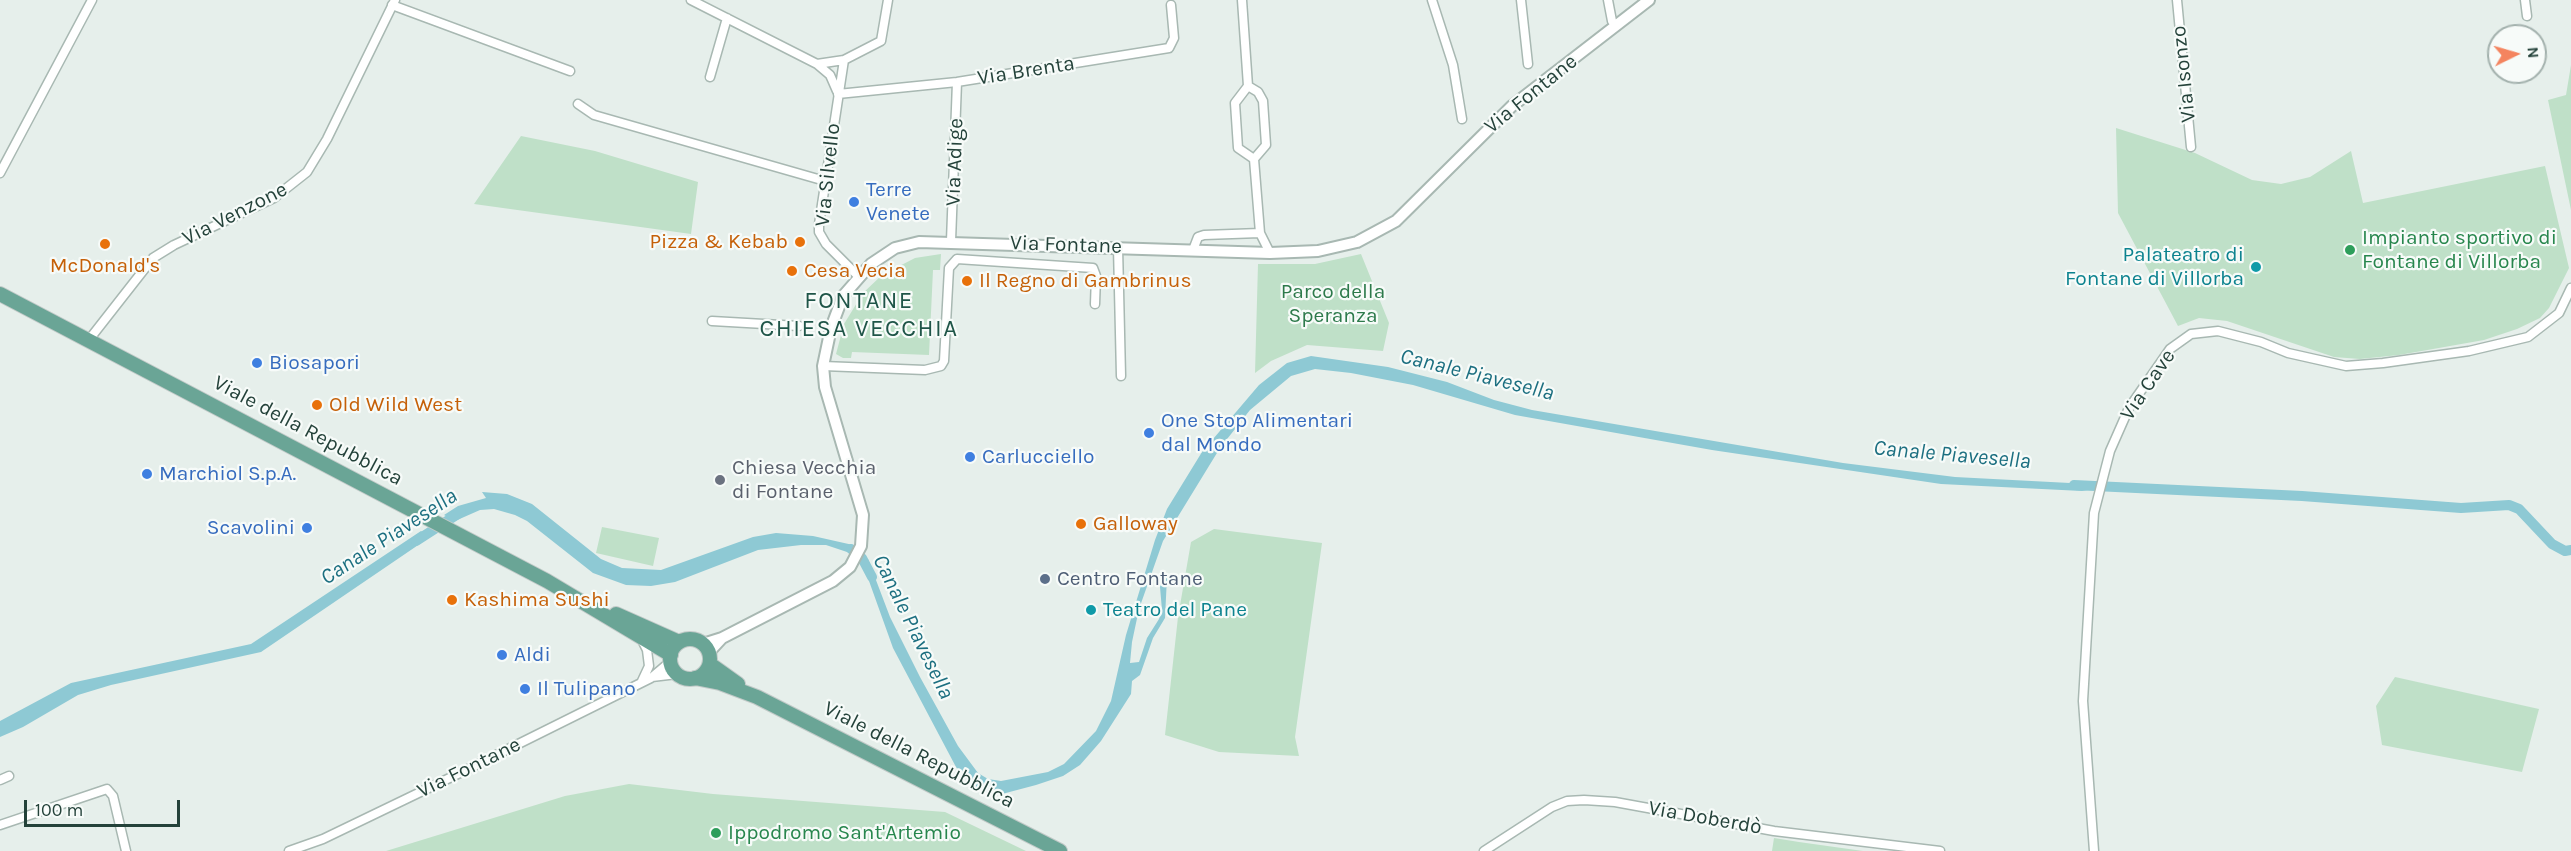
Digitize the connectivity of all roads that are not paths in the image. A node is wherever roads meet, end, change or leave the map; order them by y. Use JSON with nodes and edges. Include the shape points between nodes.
{"nodes":[{"id":1,"x":92,"y":0,"type":"edge"},
{"id":2,"x":691,"y":0,"type":"edge"},
{"id":3,"x":888,"y":0,"type":"edge"},
{"id":4,"x":1242,"y":0,"type":"edge"},
{"id":5,"x":1432,"y":0,"type":"edge"},
{"id":6,"x":1521,"y":0,"type":"edge"},
{"id":7,"x":1608,"y":0,"type":"edge"},
{"id":8,"x":1649,"y":0,"type":"edge"},
{"id":9,"x":2177,"y":0,"type":"edge"},
{"id":10,"x":2525,"y":0,"type":"edge"},
{"id":11,"x":393,"y":2,"type":"edge"},
{"id":12,"x":1171,"y":5,"type":"dead end"},
{"id":13,"x":2527,"y":16,"type":"dead end"},
{"id":14,"x":727,"y":18,"type":"junction"},
{"id":15,"x":1616,"y":26,"type":"junction"},
{"id":16,"x":844,"y":60,"type":"junction"},
{"id":17,"x":817,"y":64,"type":"junction"},
{"id":18,"x":1528,"y":64,"type":"dead end"},
{"id":19,"x":570,"y":71,"type":"dead end"},
{"id":20,"x":710,"y":77,"type":"dead end"},
{"id":21,"x":957,"y":82,"type":"junction"},
{"id":22,"x":1248,"y":86,"type":"junction"},
{"id":23,"x":838,"y":94,"type":"junction"},
{"id":24,"x":578,"y":104,"type":"dead end"},
{"id":25,"x":1462,"y":119,"type":"dead end"},
{"id":26,"x":2192,"y":147,"type":"dead end"},
{"id":27,"x":1254,"y":159,"type":"junction"},
{"id":28,"x":0,"y":174,"type":"edge"},
{"id":29,"x":825,"y":182,"type":"junction"},
{"id":30,"x":1260,"y":233,"type":"junction"},
{"id":31,"x":951,"y":241,"type":"junction"},
{"id":32,"x":996,"y":242,"type":"junction"},
{"id":33,"x":1118,"y":247,"type":"junction"},
{"id":34,"x":1193,"y":250,"type":"junction"},
{"id":35,"x":1270,"y":253,"type":"junction"},
{"id":36,"x":995,"y":261,"type":"junction"},
{"id":37,"x":859,"y":277,"type":"junction"},
{"id":38,"x":2571,"y":288,"type":"edge"},
{"id":39,"x":0,"y":294,"type":"edge"},
{"id":40,"x":1095,"y":304,"type":"dead end"},
{"id":41,"x":712,"y":321,"type":"dead end"},
{"id":42,"x":799,"y":326,"type":"dead end"},
{"id":43,"x":88,"y":341,"type":"junction"},
{"id":44,"x":823,"y":366,"type":"junction"},
{"id":45,"x":1121,"y":376,"type":"dead end"},
{"id":46,"x":594,"y":608,"type":"junction"},
{"id":47,"x":641,"y":637,"type":"junction"},
{"id":48,"x":679,"y":642,"type":"junction"},
{"id":49,"x":707,"y":653,"type":"junction"},
{"id":50,"x":673,"y":663,"type":"junction"},
{"id":51,"x":695,"y":678,"type":"junction"},
{"id":52,"x":646,"y":680,"type":"junction"},
{"id":53,"x":757,"y":697,"type":"junction"},
{"id":54,"x":0,"y":825,"type":"edge"},
{"id":55,"x":126,"y":851,"type":"edge"},
{"id":56,"x":289,"y":851,"type":"edge"},
{"id":57,"x":1060,"y":851,"type":"edge"},
{"id":58,"x":1484,"y":851,"type":"edge"},
{"id":59,"x":1940,"y":851,"type":"edge"},
{"id":60,"x":2093,"y":851,"type":"edge"}],
"edges":[{"from":1,"to":28,"type":"street"},
{"from":2,"to":14,"type":"street"},
{"from":3,"to":16,"type":"street","via":[[880,41]]},
{"from":4,"to":22,"type":"street"},
{"from":5,"to":25,"type":"street","via":[[1453,65]]},
{"from":6,"to":18,"type":"street"},
{"from":7,"to":15,"type":"street"},
{"from":8,"to":15,"type":"street","name":"Via Fontane"},
{"from":9,"to":26,"type":"street","name":"Via Isonzo"},
{"from":10,"to":13,"type":"street"},
{"from":11,"to":19,"type":"street","name":"Via Venzone"},
{"from":11,"to":43,"type":"street","name":"Via Venzone","via":[[327,140],[307,172],[274,198],[153,258]]},
{"from":12,"to":21,"type":"street","name":"Via Brenta","via":[[1174,38],[1169,48]]},
{"from":14,"to":17,"type":"street"},
{"from":14,"to":20,"type":"street"},
{"from":15,"to":35,"type":"street","name":"Via Fontane","via":[[1512,106],[1383,230],[1325,250]]},
{"from":16,"to":17,"type":"street"},
{"from":16,"to":23,"type":"street","name":"Via Silvello"},
{"from":17,"to":23,"type":"street","via":[[830,75]]},
{"from":21,"to":23,"type":"street","name":"Via Brenta"},
{"from":21,"to":31,"type":"street","name":"Via Adige"},
{"from":22,"to":27,"type":"street","via":[[1263,101],[1266,145]]},
{"from":22,"to":27,"type":"street","via":[[1235,103],[1238,148]]},
{"from":23,"to":29,"type":"street","name":"Via Silvello"},
{"from":24,"to":29,"type":"street","via":[[594,115]]},
{"from":27,"to":30,"type":"street"},
{"from":29,"to":37,"type":"street","name":"Via Silvello","via":[[819,232]]},
{"from":30,"to":34,"type":"street","via":[[1204,235],[1198,237]]},
{"from":30,"to":35,"type":"street"},
{"from":31,"to":32,"type":"street","name":"Via Fontane"},
{"from":31,"to":37,"type":"street","name":"Via Fontane","via":[[895,248]]},
{"from":32,"to":33,"type":"street","name":"Via Fontane"},
{"from":32,"to":36,"type":"street"},
{"from":33,"to":34,"type":"street","name":"Via Fontane"},
{"from":33,"to":45,"type":"street"},
{"from":34,"to":35,"type":"street","name":"Via Fontane"},
{"from":36,"to":40,"type":"street","via":[[1093,268]]},
{"from":36,"to":44,"type":"street","via":[[957,259],[949,267],[944,361],[937,369]]},
{"from":37,"to":44,"type":"street","name":"Via Fontane","via":[[843,296]]},
{"from":38,"to":60,"type":"street","name":"Via Cave","via":[[2559,313],[2528,337],[2469,351],[2346,366],[2218,331],[2192,334],[2170,349],[2128,408],[2094,513],[2083,701]]},
{"from":39,"to":43,"type":"main road","name":"Viale della Repubblica"},
{"from":41,"to":42,"type":"street"},
{"from":43,"to":46,"type":"main road","name":"Viale della Repubblica","via":[[288,443]]},
{"from":44,"to":49,"type":"street","name":"Via Fontane","via":[[825,387],[862,508],[865,526],[861,546],[854,562],[833,581],[722,638]]},
{"from":46,"to":47,"type":"main road","name":"Viale della Repubblica"},
{"from":46,"to":48,"type":"main road","name":"Viale della Repubblica"},
{"from":47,"to":50,"type":"main road","name":"Viale della Repubblica"},
{"from":47,"to":52,"type":"street","via":[[649,666]]},
{"from":48,"to":49,"type":"main road","name":"Viale della Repubblica","via":[[690,639]]},
{"from":48,"to":50,"type":"main road"},
{"from":49,"to":51,"type":"main road","via":[[704,673]]},
{"from":49,"to":53,"type":"main road","name":"Viale della Repubblica"},
{"from":50,"to":51,"type":"main road","name":"Viale della Repubblica"},
{"from":50,"to":52,"type":"street"},
{"from":50,"to":52,"type":"street"},
{"from":51,"to":53,"type":"main road","name":"Viale della Repubblica"},
{"from":52,"to":56,"type":"street","name":"Via Fontane","via":[[322,839]]},
{"from":53,"to":57,"type":"main road","name":"Viale della Repubblica"},
{"from":54,"to":55,"type":"street","via":[[106,789],[112,796]]},
{"from":58,"to":59,"type":"street","name":"Via Doberdò","via":[[1552,807],[1584,800],[1615,802],[1774,831]]}]}
